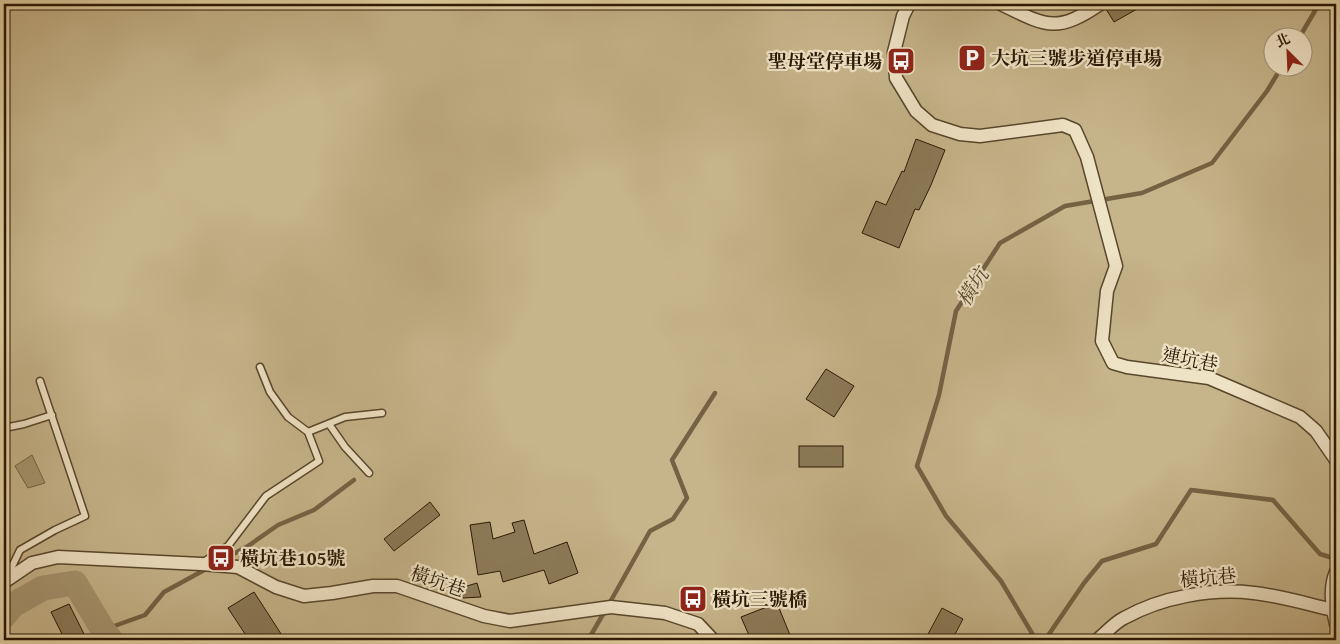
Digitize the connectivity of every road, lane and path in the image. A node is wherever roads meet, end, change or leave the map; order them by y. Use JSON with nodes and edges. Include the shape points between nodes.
{"nodes":[{"id":1,"x":909,"y":4,"type":"edge"},
{"id":2,"x":1001,"y":4,"type":"edge"},
{"id":3,"x":1100,"y":4,"type":"edge"},
{"id":4,"x":260,"y":367,"type":"dead end"},
{"id":5,"x":40,"y":381,"type":"dead end"},
{"id":6,"x":382,"y":413,"type":"dead end"},
{"id":7,"x":52,"y":415,"type":"junction"},
{"id":8,"x":329,"y":424,"type":"junction"},
{"id":9,"x":4,"y":428,"type":"edge"},
{"id":10,"x":308,"y":432,"type":"junction"},
{"id":11,"x":1336,"y":460,"type":"edge"},
{"id":12,"x":369,"y":473,"type":"dead end"},
{"id":13,"x":201,"y":564,"type":"junction"},
{"id":14,"x":1334,"y":576,"type":"edge"},
{"id":15,"x":4,"y":581,"type":"edge"},
{"id":16,"x":1333,"y":610,"type":"junction"},
{"id":17,"x":1336,"y":624,"type":"edge"},
{"id":18,"x":713,"y":640,"type":"edge"},
{"id":19,"x":1097,"y":640,"type":"edge"}],
"edges":[{"from":1,"to":11,"type":"street","name":"連坑巷","via":[[894,52],[896,78],[926,121],[960,134],[980,136],[1063,125],[1075,130],[1087,157],[1116,266],[1107,291],[1102,341],[1112,363],[1209,378],[1300,417],[1316,431]]},
{"from":2,"to":3,"type":"street","via":[[1052,24],[1066,23]]},
{"from":4,"to":10,"type":"lane","via":[[270,392],[288,417]]},
{"from":5,"to":7,"type":"lane"},
{"from":6,"to":8,"type":"lane","via":[[345,417]]},
{"from":7,"to":9,"type":"lane"},
{"from":7,"to":15,"type":"lane","via":[[85,516],[20,550]]},
{"from":8,"to":10,"type":"lane"},
{"from":8,"to":12,"type":"lane"},
{"from":10,"to":13,"type":"lane","via":[[319,461],[266,496],[228,546]]},
{"from":13,"to":15,"type":"street","name":"橫坑巷","via":[[58,557],[32,563]]},
{"from":13,"to":18,"type":"street","name":"橫坑巷","via":[[238,567],[276,587],[304,596],[373,586],[397,586],[484,616],[510,621],[611,607],[665,613],[698,624]]},
{"from":14,"to":16,"type":"street"},
{"from":16,"to":17,"type":"street"},
{"from":16,"to":19,"type":"street","name":"橫坑巷","via":[[1252,593],[1203,593],[1158,602],[1122,619]]}]}
